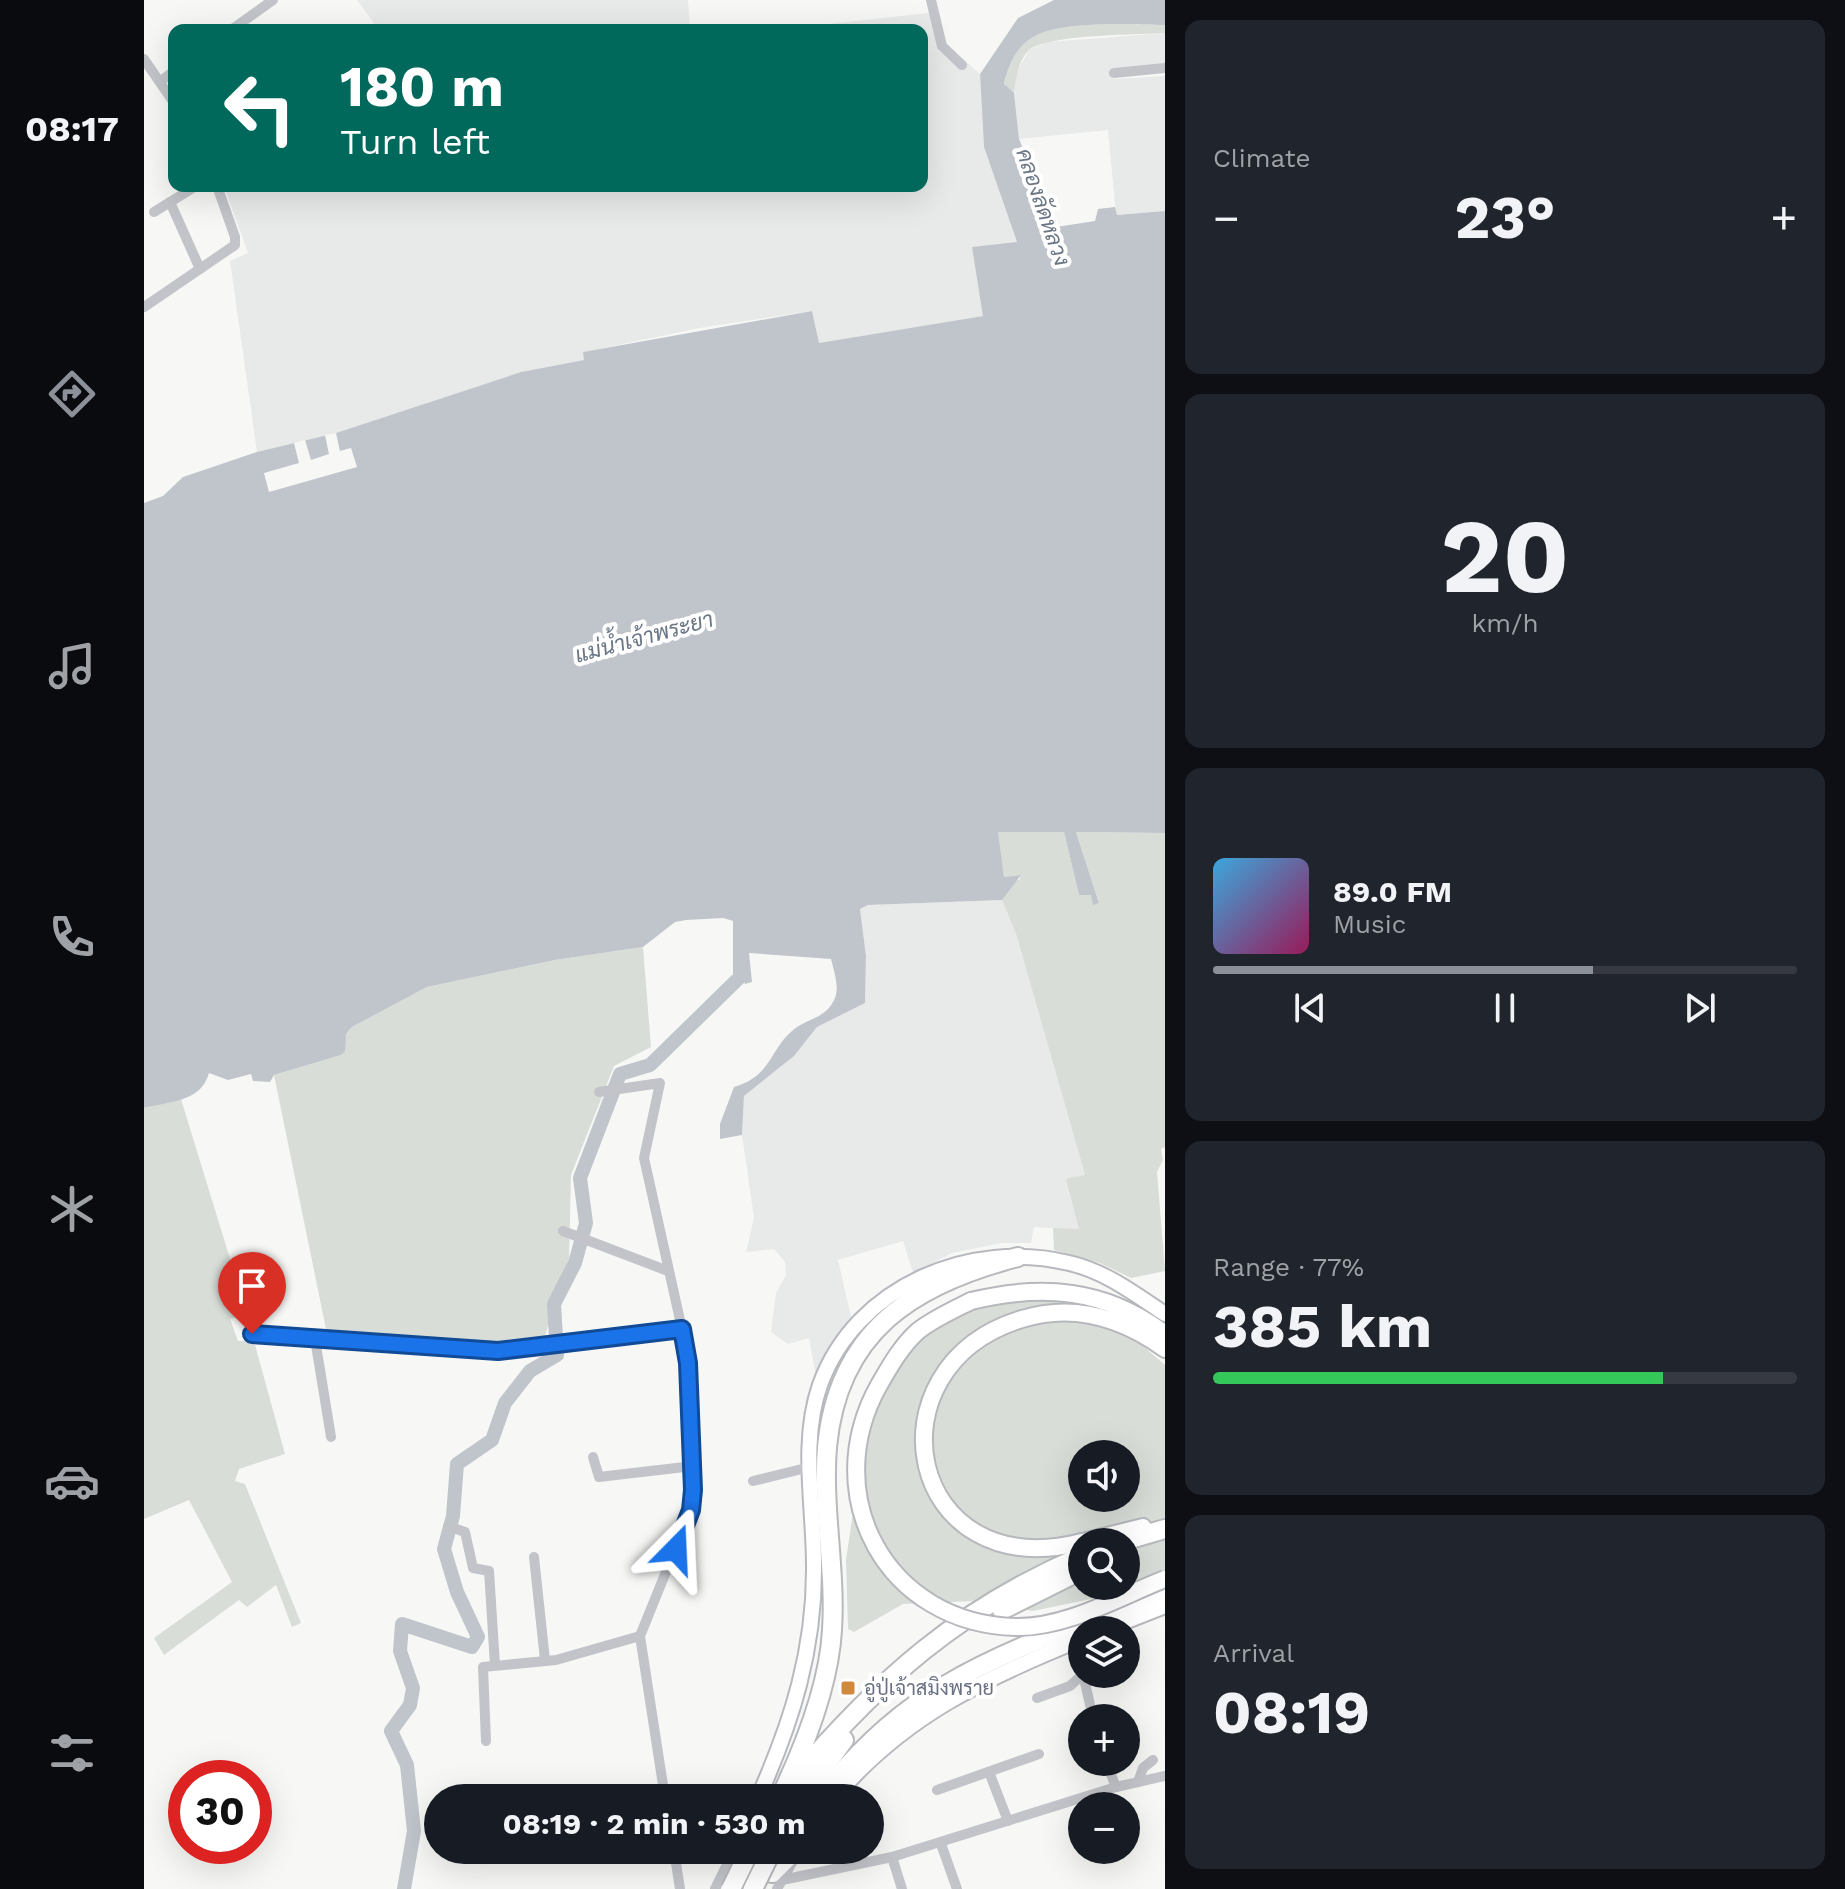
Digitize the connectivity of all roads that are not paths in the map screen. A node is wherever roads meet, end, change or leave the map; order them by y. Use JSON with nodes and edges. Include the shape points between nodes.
{"nodes":[{"id":1,"x":273,"y":0,"type":"edge"},
{"id":2,"x":931,"y":0,"type":"edge"},
{"id":3,"x":239,"y":24,"type":"edge"},
{"id":4,"x":144,"y":59,"type":"edge"},
{"id":5,"x":962,"y":65,"type":"dead end"},
{"id":6,"x":1165,"y":68,"type":"edge"},
{"id":7,"x":1114,"y":73,"type":"dead end"},
{"id":8,"x":168,"y":76,"type":"edge"},
{"id":9,"x":161,"y":81,"type":"junction"},
{"id":10,"x":168,"y":93,"type":"edge"},
{"id":11,"x":186,"y":192,"type":"edge"},
{"id":12,"x":219,"y":192,"type":"edge"},
{"id":13,"x":170,"y":202,"type":"junction"},
{"id":14,"x":154,"y":212,"type":"dead end"},
{"id":15,"x":200,"y":269,"type":"junction"},
{"id":16,"x":144,"y":307,"type":"edge"},
{"id":17,"x":599,"y":1092,"type":"dead end"},
{"id":18,"x":567,"y":1232,"type":"dead end"},
{"id":19,"x":1018,"y":1257,"type":"junction"},
{"id":20,"x":668,"y":1271,"type":"junction"},
{"id":21,"x":1165,"y":1314,"type":"edge"},
{"id":22,"x":682,"y":1329,"type":"junction"},
{"id":23,"x":252,"y":1334,"type":"dead end"},
{"id":24,"x":1165,"y":1334,"type":"edge"},
{"id":25,"x":315,"y":1339,"type":"junction"},
{"id":26,"x":1165,"y":1349,"type":"edge"},
{"id":27,"x":331,"y":1437,"type":"dead end"},
{"id":28,"x":593,"y":1457,"type":"dead end"},
{"id":29,"x":693,"y":1466,"type":"junction"},
{"id":30,"x":810,"y":1467,"type":"junction"},
{"id":31,"x":753,"y":1481,"type":"dead end"},
{"id":32,"x":1165,"y":1521,"type":"edge"},
{"id":33,"x":454,"y":1528,"type":"dead end"},
{"id":34,"x":1137,"y":1528,"type":"edge"},
{"id":35,"x":1165,"y":1529,"type":"edge"},
{"id":36,"x":1140,"y":1536,"type":"edge"},
{"id":37,"x":1165,"y":1542,"type":"edge"},
{"id":38,"x":1068,"y":1544,"type":"edge"},
{"id":39,"x":1140,"y":1549,"type":"edge"},
{"id":40,"x":534,"y":1557,"type":"dead end"},
{"id":41,"x":1068,"y":1563,"type":"edge"},
{"id":42,"x":1068,"y":1577,"type":"edge"},
{"id":43,"x":1165,"y":1579,"type":"edge"},
{"id":44,"x":1165,"y":1592,"type":"edge"},
{"id":45,"x":1165,"y":1606,"type":"edge"},
{"id":46,"x":1118,"y":1616,"type":"edge"},
{"id":47,"x":1127,"y":1616,"type":"edge"},
{"id":48,"x":1068,"y":1635,"type":"edge"},
{"id":49,"x":640,"y":1636,"type":"junction"},
{"id":50,"x":1068,"y":1645,"type":"edge"},
{"id":51,"x":545,"y":1660,"type":"junction"},
{"id":52,"x":495,"y":1665,"type":"junction"},
{"id":53,"x":1068,"y":1687,"type":"edge"},
{"id":54,"x":1037,"y":1698,"type":"dead end"},
{"id":55,"x":486,"y":1741,"type":"dead end"},
{"id":56,"x":1039,"y":1754,"type":"dead end"},
{"id":57,"x":1153,"y":1760,"type":"dead end"},
{"id":58,"x":989,"y":1772,"type":"junction"},
{"id":59,"x":1112,"y":1776,"type":"edge"},
{"id":60,"x":1165,"y":1776,"type":"edge"},
{"id":61,"x":1138,"y":1782,"type":"junction"},
{"id":62,"x":663,"y":1784,"type":"edge"},
{"id":63,"x":764,"y":1784,"type":"edge"},
{"id":64,"x":785,"y":1784,"type":"edge"},
{"id":65,"x":791,"y":1784,"type":"edge"},
{"id":66,"x":811,"y":1784,"type":"edge"},
{"id":67,"x":833,"y":1784,"type":"edge"},
{"id":68,"x":847,"y":1784,"type":"edge"},
{"id":69,"x":1116,"y":1787,"type":"junction"},
{"id":70,"x":937,"y":1790,"type":"dead end"},
{"id":71,"x":1008,"y":1821,"type":"junction"},
{"id":72,"x":941,"y":1844,"type":"junction"},
{"id":73,"x":892,"y":1857,"type":"junction"},
{"id":74,"x":676,"y":1864,"type":"edge"},
{"id":75,"x":727,"y":1864,"type":"edge"},
{"id":76,"x":743,"y":1864,"type":"edge"},
{"id":77,"x":746,"y":1864,"type":"edge"},
{"id":78,"x":766,"y":1864,"type":"edge"},
{"id":79,"x":784,"y":1864,"type":"edge"},
{"id":80,"x":791,"y":1864,"type":"edge"},
{"id":81,"x":780,"y":1885,"type":"edge"},
{"id":82,"x":680,"y":1889,"type":"edge"},
{"id":83,"x":715,"y":1889,"type":"edge"},
{"id":84,"x":731,"y":1889,"type":"edge"},
{"id":85,"x":753,"y":1889,"type":"edge"},
{"id":86,"x":902,"y":1889,"type":"edge"},
{"id":87,"x":957,"y":1889,"type":"edge"}],
"edges":[{"from":1,"to":3,"type":"street"},
{"from":2,"to":5,"type":"street","via":[[942,46]]},
{"from":4,"to":9,"type":"street"},
{"from":6,"to":7,"type":"street"},
{"from":8,"to":9,"type":"street"},
{"from":9,"to":10,"type":"street"},
{"from":11,"to":13,"type":"street"},
{"from":12,"to":15,"type":"street","via":[[236,241]]},
{"from":13,"to":14,"type":"street"},
{"from":13,"to":15,"type":"street"},
{"from":15,"to":16,"type":"street"},
{"from":17,"to":20,"type":"street","via":[[660,1083],[644,1158]]},
{"from":18,"to":20,"type":"street"},
{"from":19,"to":21,"type":"street","via":[[1070,1263],[1114,1280]]},
{"from":19,"to":30,"type":"street","via":[[961,1262],[924,1275],[887,1297],[860,1322],[821,1384],[812,1418]]},
{"from":19,"to":64,"type":"highway","via":[[938,1283],[893,1313],[858,1349],[838,1390],[827,1448],[832,1633],[809,1728]]},
{"from":20,"to":22,"type":"street"},
{"from":22,"to":25,"type":"street","via":[[498,1351]]},
{"from":22,"to":29,"type":"street"},
{"from":23,"to":25,"type":"street"},
{"from":24,"to":43,"type":"main road","bridge":true,"via":[[1111,1304],[1065,1290],[1008,1292],[971,1301],[918,1332],[893,1361],[859,1435],[855,1473],[866,1530],[893,1576],[930,1604],[963,1619],[1019,1627],[1083,1612]]},
{"from":25,"to":27,"type":"street"},
{"from":26,"to":38,"type":"main road","via":[[1131,1328],[1089,1314],[1035,1315],[978,1338],[939,1380],[923,1430],[928,1467],[950,1513],[991,1541],[1030,1551]]},
{"from":28,"to":29,"type":"street","via":[[599,1477]]},
{"from":29,"to":49,"type":"street","via":[[691,1510]]},
{"from":30,"to":31,"type":"street"},
{"from":30,"to":63,"type":"street","via":[[813,1620],[794,1711]]},
{"from":32,"to":34,"type":"main road"},
{"from":33,"to":52,"type":"street","via":[[467,1537],[472,1566],[489,1571]]},
{"from":35,"to":36,"type":"highway"},
{"from":37,"to":39,"type":"highway"},
{"from":40,"to":51,"type":"street"},
{"from":41,"to":65,"type":"highway","via":[[1002,1596],[921,1650],[865,1699]]},
{"from":42,"to":66,"type":"highway","via":[[983,1621],[928,1659],[849,1733]]},
{"from":44,"to":46,"type":"highway"},
{"from":45,"to":47,"type":"street"},
{"from":48,"to":67,"type":"highway","via":[[945,1685],[867,1746]]},
{"from":49,"to":51,"type":"street"},
{"from":49,"to":62,"type":"street"},
{"from":50,"to":68,"type":"street","via":[[958,1693],[883,1746]]},
{"from":51,"to":52,"type":"street"},
{"from":52,"to":55,"type":"street","via":[[481,1671]]},
{"from":53,"to":54,"type":"street"},
{"from":56,"to":58,"type":"street"},
{"from":57,"to":61,"type":"street"},
{"from":58,"to":70,"type":"street"},
{"from":58,"to":71,"type":"street"},
{"from":59,"to":69,"type":"street"},
{"from":60,"to":61,"type":"street"},
{"from":61,"to":69,"type":"street"},
{"from":69,"to":71,"type":"street"},
{"from":71,"to":72,"type":"street"},
{"from":72,"to":73,"type":"street"},
{"from":72,"to":87,"type":"street"},
{"from":73,"to":81,"type":"street"},
{"from":73,"to":86,"type":"street"},
{"from":74,"to":82,"type":"street"},
{"from":75,"to":83,"type":"street"},
{"from":76,"to":84,"type":"highway","bridge":true},
{"from":77,"to":79,"type":"street","via":[[763,1876],[773,1875]]},
{"from":78,"to":85,"type":"highway","bridge":true},
{"from":80,"to":81,"type":"street"}]}
